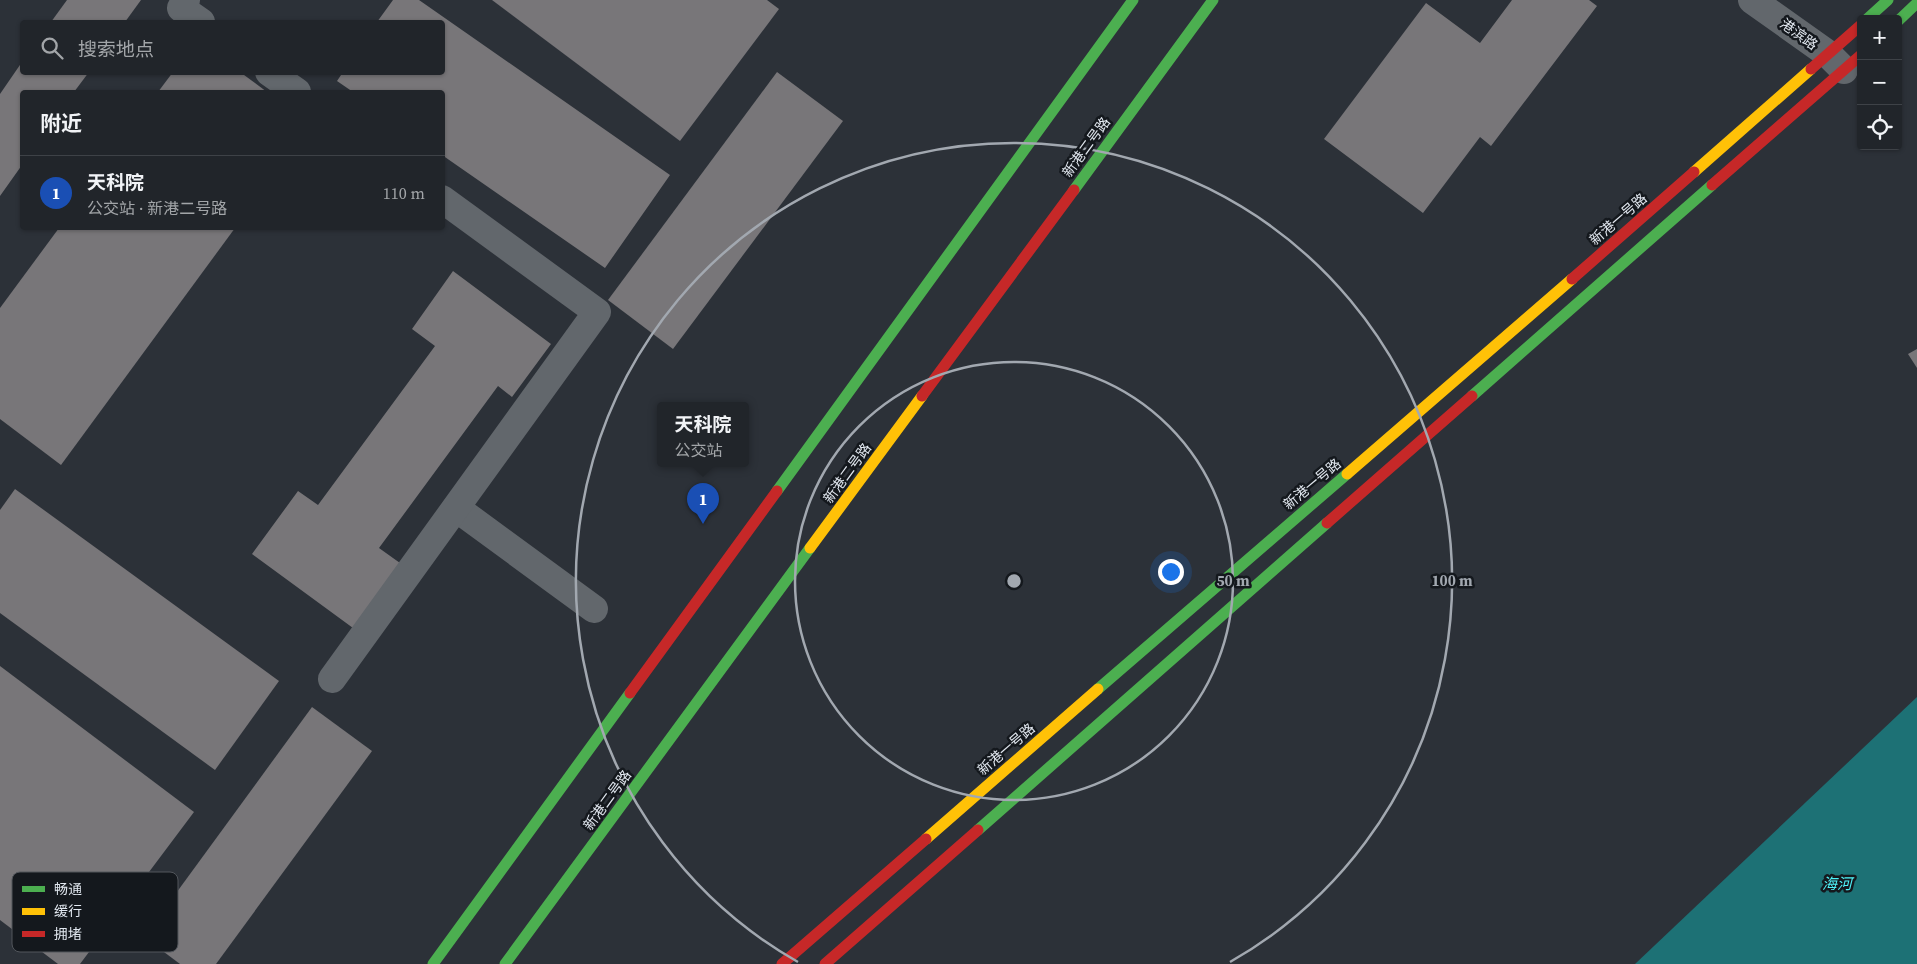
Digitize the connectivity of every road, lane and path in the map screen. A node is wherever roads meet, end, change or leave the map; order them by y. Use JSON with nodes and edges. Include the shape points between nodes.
{"nodes":[{"id":1,"x":186,"y":0,"type":"edge"},
{"id":2,"x":1133,"y":0,"type":"edge"},
{"id":3,"x":1213,"y":0,"type":"edge"},
{"id":4,"x":1752,"y":0,"type":"edge"},
{"id":5,"x":1888,"y":0,"type":"edge"},
{"id":6,"x":1917,"y":3,"type":"edge"},
{"id":7,"x":1872,"y":15,"type":"edge"},
{"id":8,"x":1902,"y":16,"type":"edge"},
{"id":9,"x":198,"y":20,"type":"edge"},
{"id":10,"x":1857,"y":33,"type":"edge"},
{"id":11,"x":1844,"y":60,"type":"edge"},
{"id":12,"x":273,"y":75,"type":"edge"},
{"id":13,"x":293,"y":90,"type":"edge"},
{"id":14,"x":445,"y":201,"type":"edge"},
{"id":15,"x":456,"y":508,"type":"junction"},
{"id":16,"x":594,"y":609,"type":"dead end"},
{"id":17,"x":332,"y":679,"type":"dead end"},
{"id":18,"x":433,"y":964,"type":"edge"},
{"id":19,"x":505,"y":964,"type":"edge"},
{"id":20,"x":782,"y":964,"type":"edge"},
{"id":21,"x":825,"y":964,"type":"edge"}],
"edges":[{"from":1,"to":9,"type":"street","via":[[181,8]]},
{"from":2,"to":18,"type":"street"},
{"from":3,"to":19,"type":"street","name":"新港二号路"},
{"from":4,"to":11,"type":"street","name":"港滨路"},
{"from":5,"to":7,"type":"street"},
{"from":6,"to":8,"type":"street"},
{"from":10,"to":11,"type":"street","name":"新港一号路"},
{"from":11,"to":20,"type":"street","name":"新港一号路","via":[[1461,377],[1233,571]]},
{"from":11,"to":21,"type":"street","name":"新港一号路"},
{"from":12,"to":13,"type":"street"},
{"from":14,"to":15,"type":"street","via":[[598,312]]},
{"from":15,"to":16,"type":"street"},
{"from":15,"to":17,"type":"street"}]}
